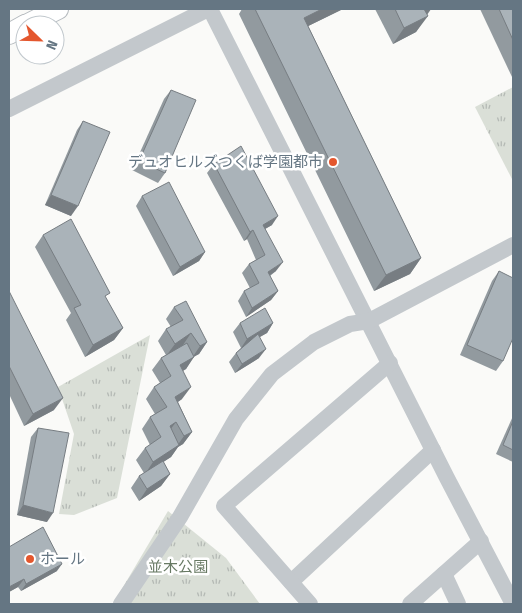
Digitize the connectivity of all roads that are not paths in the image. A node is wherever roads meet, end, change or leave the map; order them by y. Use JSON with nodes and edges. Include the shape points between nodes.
{"nodes":[{"id":1,"x":58,"y":9,"type":"edge"},
{"id":2,"x":209,"y":9,"type":"edge"},
{"id":3,"x":46,"y":15,"type":"edge"},
{"id":4,"x":9,"y":109,"type":"edge"},
{"id":5,"x":513,"y":245,"type":"edge"},
{"id":6,"x":369,"y":321,"type":"junction"},
{"id":7,"x":390,"y":363,"type":"junction"},
{"id":8,"x":433,"y":450,"type":"junction"},
{"id":9,"x":481,"y":541,"type":"junction"},
{"id":10,"x":444,"y":574,"type":"junction"},
{"id":11,"x":291,"y":582,"type":"junction"},
{"id":12,"x":121,"y":604,"type":"edge"},
{"id":13,"x":310,"y":604,"type":"edge"},
{"id":14,"x":410,"y":604,"type":"edge"},
{"id":15,"x":458,"y":604,"type":"edge"},
{"id":16,"x":513,"y":604,"type":"edge"}],
"edges":[{"from":1,"to":3,"type":"main road"},
{"from":2,"to":4,"type":"street"},
{"from":2,"to":6,"type":"street"},
{"from":5,"to":6,"type":"street"},
{"from":6,"to":7,"type":"street"},
{"from":6,"to":12,"type":"street","via":[[350,324],[314,342],[272,374],[236,419],[175,525]]},
{"from":7,"to":8,"type":"street"},
{"from":7,"to":11,"type":"street","via":[[224,506]]},
{"from":8,"to":9,"type":"street"},
{"from":8,"to":11,"type":"street"},
{"from":9,"to":10,"type":"street"},
{"from":9,"to":16,"type":"street"},
{"from":10,"to":14,"type":"street"},
{"from":10,"to":15,"type":"street"},
{"from":11,"to":13,"type":"street"}]}
